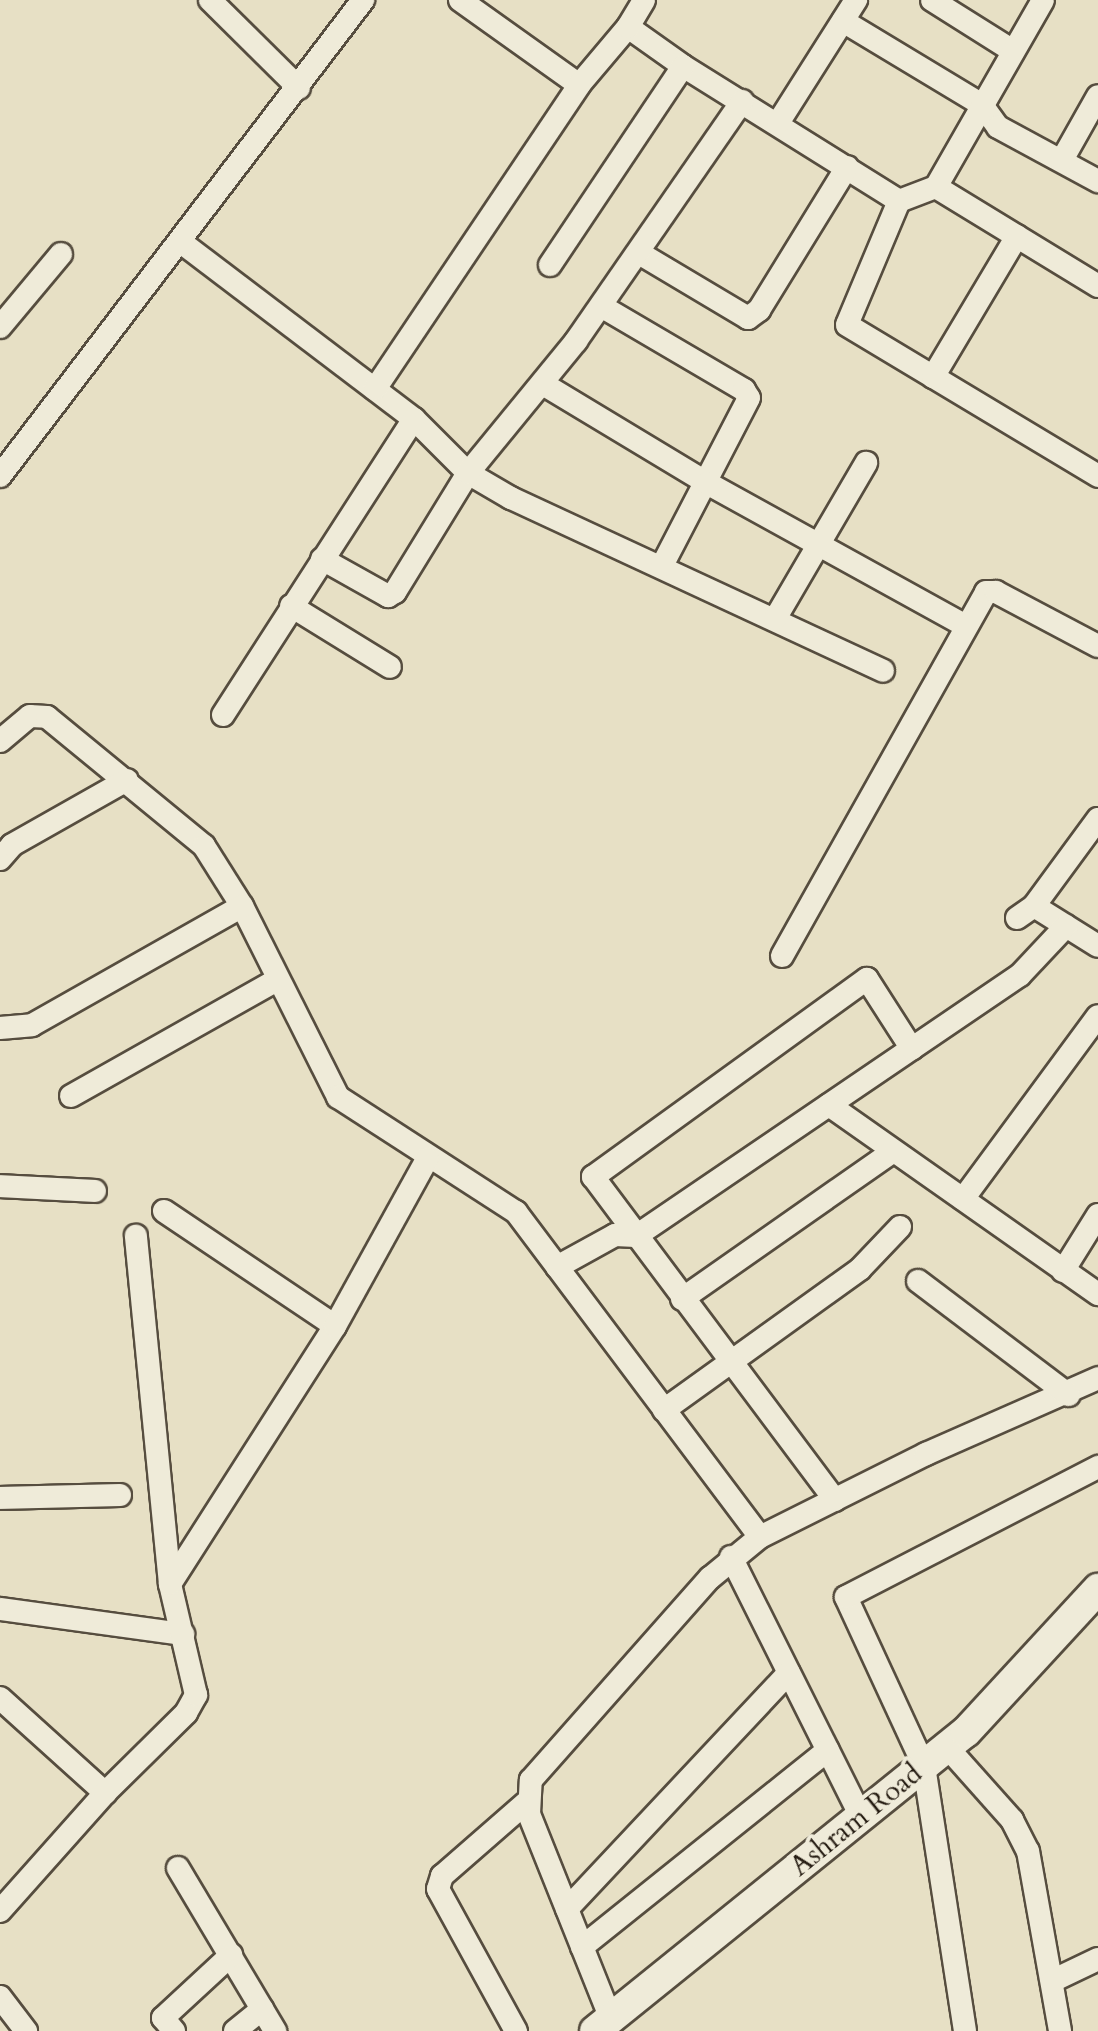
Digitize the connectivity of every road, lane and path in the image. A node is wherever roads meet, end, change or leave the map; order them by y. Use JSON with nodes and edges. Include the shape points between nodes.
{"nodes":[{"id":1,"x":210,"y":0,"type":"edge"},
{"id":2,"x":363,"y":0,"type":"edge"},
{"id":3,"x":460,"y":0,"type":"edge"},
{"id":4,"x":644,"y":0,"type":"edge"},
{"id":5,"x":856,"y":0,"type":"edge"},
{"id":6,"x":932,"y":0,"type":"edge"},
{"id":7,"x":1043,"y":0,"type":"edge"},
{"id":8,"x":843,"y":21,"type":"junction"},
{"id":9,"x":628,"y":27,"type":"junction"},
{"id":10,"x":1013,"y":51,"type":"junction"},
{"id":11,"x":683,"y":66,"type":"junction"},
{"id":12,"x":579,"y":85,"type":"junction"},
{"id":13,"x":299,"y":88,"type":"junction"},
{"id":14,"x":1098,"y":96,"type":"edge"},
{"id":15,"x":742,"y":101,"type":"junction"},
{"id":16,"x":982,"y":105,"type":"junction"},
{"id":17,"x":778,"y":123,"type":"junction"},
{"id":18,"x":1062,"y":160,"type":"junction"},
{"id":19,"x":847,"y":167,"type":"junction"},
{"id":20,"x":1098,"y":181,"type":"edge"},
{"id":21,"x":936,"y":187,"type":"junction"},
{"id":22,"x":899,"y":201,"type":"junction"},
{"id":23,"x":1017,"y":236,"type":"junction"},
{"id":24,"x":182,"y":243,"type":"junction"},
{"id":25,"x":639,"y":253,"type":"junction"},
{"id":26,"x":61,"y":254,"type":"dead end"},
{"id":27,"x":550,"y":265,"type":"dead end"},
{"id":28,"x":1098,"y":286,"type":"edge"},
{"id":29,"x":601,"y":306,"type":"junction"},
{"id":30,"x":0,"y":327,"type":"edge"},
{"id":31,"x":933,"y":377,"type":"junction"},
{"id":32,"x":543,"y":384,"type":"junction"},
{"id":33,"x":375,"y":389,"type":"junction"},
{"id":34,"x":414,"y":419,"type":"junction"},
{"id":35,"x":866,"y":463,"type":"dead end"},
{"id":36,"x":468,"y":473,"type":"junction"},
{"id":37,"x":0,"y":476,"type":"edge"},
{"id":38,"x":1098,"y":476,"type":"edge"},
{"id":39,"x":707,"y":483,"type":"junction"},
{"id":40,"x":819,"y":542,"type":"junction"},
{"id":41,"x":322,"y":559,"type":"junction"},
{"id":42,"x":662,"y":566,"type":"junction"},
{"id":43,"x":291,"y":606,"type":"junction"},
{"id":44,"x":775,"y":619,"type":"junction"},
{"id":45,"x":966,"y":626,"type":"junction"},
{"id":46,"x":1098,"y":646,"type":"edge"},
{"id":47,"x":390,"y":667,"type":"dead end"},
{"id":48,"x":883,"y":671,"type":"dead end"},
{"id":49,"x":223,"y":715,"type":"dead end"},
{"id":50,"x":0,"y":741,"type":"edge"},
{"id":51,"x":127,"y":780,"type":"junction"},
{"id":52,"x":1098,"y":819,"type":"edge"},
{"id":53,"x":0,"y":859,"type":"edge"},
{"id":54,"x":242,"y":906,"type":"junction"},
{"id":55,"x":1066,"y":926,"type":"junction"},
{"id":56,"x":1098,"y":946,"type":"edge"},
{"id":57,"x":782,"y":956,"type":"dead end"},
{"id":58,"x":275,"y":981,"type":"junction"},
{"id":59,"x":1098,"y":1016,"type":"edge"},
{"id":60,"x":0,"y":1028,"type":"edge"},
{"id":61,"x":912,"y":1049,"type":"junction"},
{"id":62,"x":71,"y":1096,"type":"dead end"},
{"id":63,"x":829,"y":1105,"type":"junction"},
{"id":64,"x":892,"y":1152,"type":"junction"},
{"id":65,"x":427,"y":1159,"type":"junction"},
{"id":66,"x":0,"y":1186,"type":"edge"},
{"id":67,"x":95,"y":1191,"type":"dead end"},
{"id":68,"x":963,"y":1199,"type":"junction"},
{"id":69,"x":164,"y":1211,"type":"dead end"},
{"id":70,"x":1098,"y":1215,"type":"edge"},
{"id":71,"x":900,"y":1227,"type":"dead end"},
{"id":72,"x":136,"y":1236,"type":"dead end"},
{"id":73,"x":636,"y":1236,"type":"junction"},
{"id":74,"x":557,"y":1267,"type":"junction"},
{"id":75,"x":1063,"y":1271,"type":"junction"},
{"id":76,"x":918,"y":1281,"type":"dead end"},
{"id":77,"x":1098,"y":1294,"type":"edge"},
{"id":78,"x":682,"y":1299,"type":"junction"},
{"id":79,"x":335,"y":1326,"type":"junction"},
{"id":80,"x":733,"y":1361,"type":"junction"},
{"id":81,"x":1098,"y":1378,"type":"edge"},
{"id":82,"x":1069,"y":1395,"type":"junction"},
{"id":83,"x":664,"y":1410,"type":"junction"},
{"id":84,"x":1098,"y":1467,"type":"edge"},
{"id":85,"x":120,"y":1495,"type":"dead end"},
{"id":86,"x":0,"y":1498,"type":"edge"},
{"id":87,"x":835,"y":1500,"type":"junction"},
{"id":88,"x":760,"y":1537,"type":"junction"},
{"id":89,"x":731,"y":1557,"type":"junction"},
{"id":90,"x":170,"y":1584,"type":"junction"},
{"id":91,"x":1098,"y":1589,"type":"edge"},
{"id":92,"x":0,"y":1609,"type":"edge"},
{"id":93,"x":183,"y":1634,"type":"junction"},
{"id":94,"x":789,"y":1673,"type":"junction"},
{"id":95,"x":0,"y":1698,"type":"edge"},
{"id":96,"x":828,"y":1750,"type":"junction"},
{"id":97,"x":936,"y":1756,"type":"junction"},
{"id":98,"x":105,"y":1793,"type":"junction"},
{"id":99,"x":528,"y":1801,"type":"junction"},
{"id":100,"x":861,"y":1817,"type":"junction"},
{"id":101,"x":178,"y":1868,"type":"dead end"},
{"id":102,"x":567,"y":1909,"type":"junction"},
{"id":103,"x":0,"y":1911,"type":"edge"},
{"id":104,"x":582,"y":1947,"type":"junction"},
{"id":105,"x":231,"y":1955,"type":"junction"},
{"id":106,"x":1098,"y":1959,"type":"edge"},
{"id":107,"x":1052,"y":1981,"type":"junction"},
{"id":108,"x":0,"y":1997,"type":"edge"},
{"id":109,"x":262,"y":2009,"type":"junction"},
{"id":110,"x":603,"y":2025,"type":"edge"},
{"id":111,"x":26,"y":2031,"type":"edge"},
{"id":112,"x":174,"y":2031,"type":"edge"},
{"id":113,"x":235,"y":2031,"type":"edge"},
{"id":114,"x":275,"y":2031,"type":"edge"},
{"id":115,"x":516,"y":2031,"type":"edge"},
{"id":116,"x":965,"y":2031,"type":"edge"},
{"id":117,"x":1060,"y":2031,"type":"edge"}],
"edges":[{"from":1,"to":13,"type":"street"},
{"from":2,"to":13,"type":"street"},
{"from":3,"to":12,"type":"street"},
{"from":4,"to":9,"type":"street"},
{"from":5,"to":8,"type":"street"},
{"from":6,"to":10,"type":"street"},
{"from":7,"to":10,"type":"street"},
{"from":8,"to":16,"type":"street"},
{"from":8,"to":17,"type":"street"},
{"from":9,"to":11,"type":"street"},
{"from":9,"to":12,"type":"street"},
{"from":10,"to":16,"type":"street"},
{"from":11,"to":15,"type":"street"},
{"from":11,"to":27,"type":"street"},
{"from":12,"to":33,"type":"street"},
{"from":13,"to":24,"type":"street"},
{"from":14,"to":18,"type":"street"},
{"from":15,"to":17,"type":"street"},
{"from":15,"to":25,"type":"street"},
{"from":16,"to":18,"type":"street","via":[[998,127]]},
{"from":16,"to":21,"type":"street"},
{"from":17,"to":19,"type":"street"},
{"from":18,"to":20,"type":"street"},
{"from":19,"to":22,"type":"street"},
{"from":19,"to":25,"type":"street","via":[[754,315],[741,318]]},
{"from":21,"to":22,"type":"street"},
{"from":21,"to":23,"type":"street"},
{"from":22,"to":31,"type":"street","via":[[847,325]]},
{"from":23,"to":28,"type":"street"},
{"from":23,"to":31,"type":"street"},
{"from":24,"to":33,"type":"street"},
{"from":24,"to":37,"type":"street"},
{"from":25,"to":29,"type":"street"},
{"from":26,"to":30,"type":"street"},
{"from":29,"to":32,"type":"street"},
{"from":29,"to":39,"type":"street","via":[[748,394]]},
{"from":31,"to":38,"type":"street"},
{"from":32,"to":36,"type":"street"},
{"from":32,"to":39,"type":"street"},
{"from":33,"to":34,"type":"street"},
{"from":34,"to":36,"type":"street"},
{"from":34,"to":41,"type":"street"},
{"from":35,"to":40,"type":"street"},
{"from":36,"to":41,"type":"street","via":[[392,595]]},
{"from":36,"to":42,"type":"street"},
{"from":39,"to":40,"type":"street"},
{"from":39,"to":42,"type":"street"},
{"from":40,"to":44,"type":"street"},
{"from":40,"to":45,"type":"street"},
{"from":41,"to":43,"type":"street"},
{"from":42,"to":44,"type":"street"},
{"from":43,"to":47,"type":"street"},
{"from":43,"to":49,"type":"street"},
{"from":44,"to":48,"type":"street"},
{"from":45,"to":46,"type":"street","via":[[990,590]]},
{"from":45,"to":57,"type":"street"},
{"from":50,"to":51,"type":"street","via":[[36,713]]},
{"from":51,"to":53,"type":"street","via":[[12,845]]},
{"from":51,"to":54,"type":"street","via":[[204,846]]},
{"from":52,"to":55,"type":"street","via":[[1026,912]]},
{"from":54,"to":58,"type":"street"},
{"from":54,"to":60,"type":"street","via":[[32,1025]]},
{"from":55,"to":56,"type":"street"},
{"from":55,"to":61,"type":"street","via":[[1020,975]]},
{"from":58,"to":62,"type":"street"},
{"from":58,"to":65,"type":"street","via":[[338,1097]]},
{"from":59,"to":68,"type":"street"},
{"from":61,"to":63,"type":"street"},
{"from":61,"to":73,"type":"street","via":[[867,979],[593,1177]]},
{"from":63,"to":64,"type":"street"},
{"from":63,"to":73,"type":"street"},
{"from":64,"to":68,"type":"street"},
{"from":64,"to":78,"type":"street"},
{"from":65,"to":74,"type":"street","via":[[508,1205]]},
{"from":65,"to":79,"type":"street"},
{"from":66,"to":67,"type":"street"},
{"from":68,"to":75,"type":"street"},
{"from":69,"to":79,"type":"street"},
{"from":70,"to":75,"type":"street"},
{"from":71,"to":80,"type":"street","via":[[860,1269]]},
{"from":72,"to":90,"type":"street"},
{"from":73,"to":74,"type":"street","via":[[615,1235]]},
{"from":73,"to":78,"type":"street"},
{"from":74,"to":83,"type":"street"},
{"from":75,"to":77,"type":"street"},
{"from":76,"to":82,"type":"street"},
{"from":78,"to":80,"type":"street"},
{"from":79,"to":90,"type":"street"},
{"from":80,"to":83,"type":"street"},
{"from":80,"to":87,"type":"street"},
{"from":81,"to":82,"type":"street"},
{"from":82,"to":87,"type":"street","via":[[926,1454]]},
{"from":83,"to":88,"type":"street"},
{"from":84,"to":97,"type":"street","via":[[846,1597]]},
{"from":85,"to":86,"type":"street"},
{"from":87,"to":88,"type":"street"},
{"from":88,"to":89,"type":"street"},
{"from":89,"to":94,"type":"street"},
{"from":89,"to":99,"type":"street","via":[[536,1770]]},
{"from":90,"to":93,"type":"street"},
{"from":91,"to":97,"type":"street","name":"Ashram Road"},
{"from":92,"to":93,"type":"street"},
{"from":93,"to":98,"type":"street","via":[[196,1685],[192,1705]]},
{"from":94,"to":96,"type":"street"},
{"from":94,"to":102,"type":"street"},
{"from":95,"to":98,"type":"street"},
{"from":96,"to":100,"type":"street"},
{"from":96,"to":104,"type":"street"},
{"from":97,"to":100,"type":"street","name":"Ashram Road"},
{"from":97,"to":107,"type":"street","via":[[1021,1835]]},
{"from":97,"to":116,"type":"street"},
{"from":98,"to":103,"type":"street"},
{"from":99,"to":102,"type":"street"},
{"from":99,"to":115,"type":"street","via":[[442,1876],[438,1889]]},
{"from":100,"to":110,"type":"street","name":"Ashram Road"},
{"from":101,"to":105,"type":"street"},
{"from":102,"to":104,"type":"street"},
{"from":104,"to":110,"type":"street"},
{"from":105,"to":109,"type":"street"},
{"from":105,"to":112,"type":"street","via":[[163,2018]]},
{"from":106,"to":107,"type":"street"},
{"from":107,"to":117,"type":"street"},
{"from":108,"to":111,"type":"street"},
{"from":109,"to":113,"type":"street"},
{"from":109,"to":114,"type":"street"}]}
